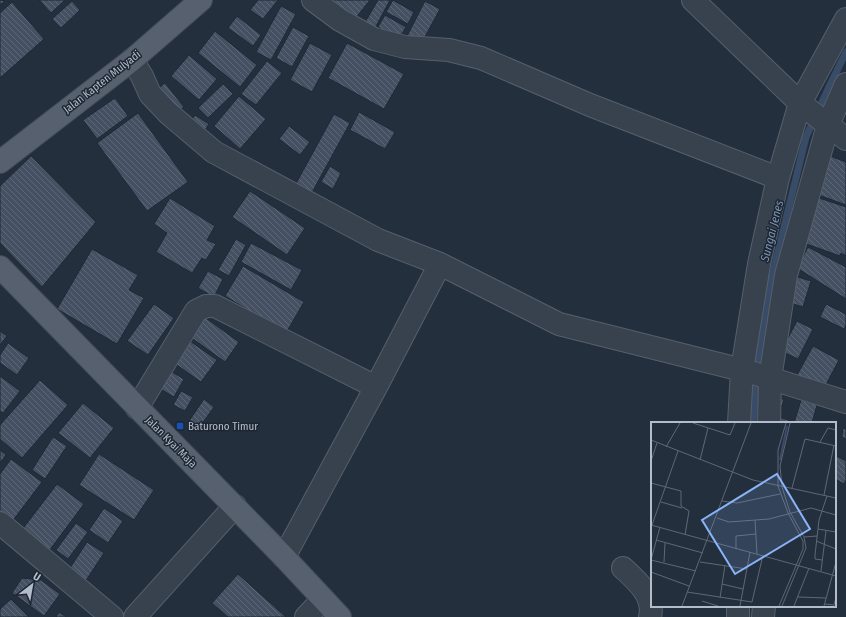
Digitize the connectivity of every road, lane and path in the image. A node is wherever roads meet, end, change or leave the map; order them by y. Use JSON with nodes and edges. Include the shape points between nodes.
{"nodes":[{"id":1,"x":201,"y":0,"type":"edge"},
{"id":2,"x":313,"y":0,"type":"edge"},
{"id":3,"x":693,"y":0,"type":"edge"},
{"id":4,"x":846,"y":19,"type":"edge"},
{"id":5,"x":132,"y":60,"type":"junction"},
{"id":6,"x":846,"y":84,"type":"edge"},
{"id":7,"x":803,"y":106,"type":"junction"},
{"id":8,"x":826,"y":123,"type":"junction"},
{"id":9,"x":846,"y":139,"type":"edge"},
{"id":10,"x":0,"y":162,"type":"edge"},
{"id":11,"x":778,"y":178,"type":"junction"},
{"id":12,"x":440,"y":264,"type":"junction"},
{"id":13,"x":0,"y":267,"type":"edge"},
{"id":14,"x":757,"y":375,"type":"junction"},
{"id":15,"x":376,"y":387,"type":"junction"},
{"id":16,"x":846,"y":402,"type":"edge"},
{"id":17,"x":137,"y":408,"type":"junction"},
{"id":18,"x":739,"y":422,"type":"edge"},
{"id":19,"x":768,"y":422,"type":"edge"},
{"id":20,"x":235,"y":506,"type":"junction"},
{"id":21,"x":0,"y":523,"type":"edge"},
{"id":22,"x":284,"y":557,"type":"junction"},
{"id":23,"x":623,"y":568,"type":"dead end"},
{"id":24,"x":323,"y":599,"type":"junction"},
{"id":25,"x":764,"y":607,"type":"edge"},
{"id":26,"x":112,"y":617,"type":"edge"},
{"id":27,"x":135,"y":617,"type":"edge"},
{"id":28,"x":306,"y":617,"type":"edge"},
{"id":29,"x":340,"y":617,"type":"edge"},
{"id":30,"x":650,"y":617,"type":"edge"},
{"id":31,"x":763,"y":617,"type":"edge"}],
"edges":[{"from":1,"to":5,"type":"main road","name":"Jalan Kapten Mulyadi"},
{"from":2,"to":11,"type":"street","via":[[340,20],[374,39],[405,47],[449,50],[481,58],[590,105]]},
{"from":3,"to":7,"type":"street"},
{"from":4,"to":7,"type":"street"},
{"from":5,"to":10,"type":"main road","name":"Jalan Kapten Mulyadi"},
{"from":5,"to":12,"type":"street","via":[[150,94],[168,114],[214,152],[378,240]]},
{"from":6,"to":8,"type":"street"},
{"from":7,"to":8,"type":"street"},
{"from":7,"to":11,"type":"street"},
{"from":8,"to":9,"type":"street"},
{"from":8,"to":14,"type":"street"},
{"from":11,"to":14,"type":"street","via":[[759,264]]},
{"from":12,"to":14,"type":"street","via":[[559,324]]},
{"from":12,"to":15,"type":"street"},
{"from":13,"to":17,"type":"main road","name":"Jalan Kyai Maja"},
{"from":14,"to":16,"type":"street"},
{"from":14,"to":18,"type":"street"},
{"from":14,"to":19,"type":"street"},
{"from":15,"to":17,"type":"street","via":[[215,306],[206,306],[196,311]]},
{"from":15,"to":22,"type":"street"},
{"from":17,"to":20,"type":"main road","name":"Jalan Kyai Maja"},
{"from":20,"to":22,"type":"main road","name":"Jalan Kyai Maja"},
{"from":20,"to":27,"type":"street"},
{"from":21,"to":26,"type":"street"},
{"from":22,"to":24,"type":"main road","name":"Jalan Kyai Maja"},
{"from":23,"to":30,"type":"street","via":[[645,590],[652,610]]},
{"from":24,"to":28,"type":"street"},
{"from":24,"to":29,"type":"main road","name":"Jalan Kyai Maja"},
{"from":25,"to":31,"type":"street"}]}
